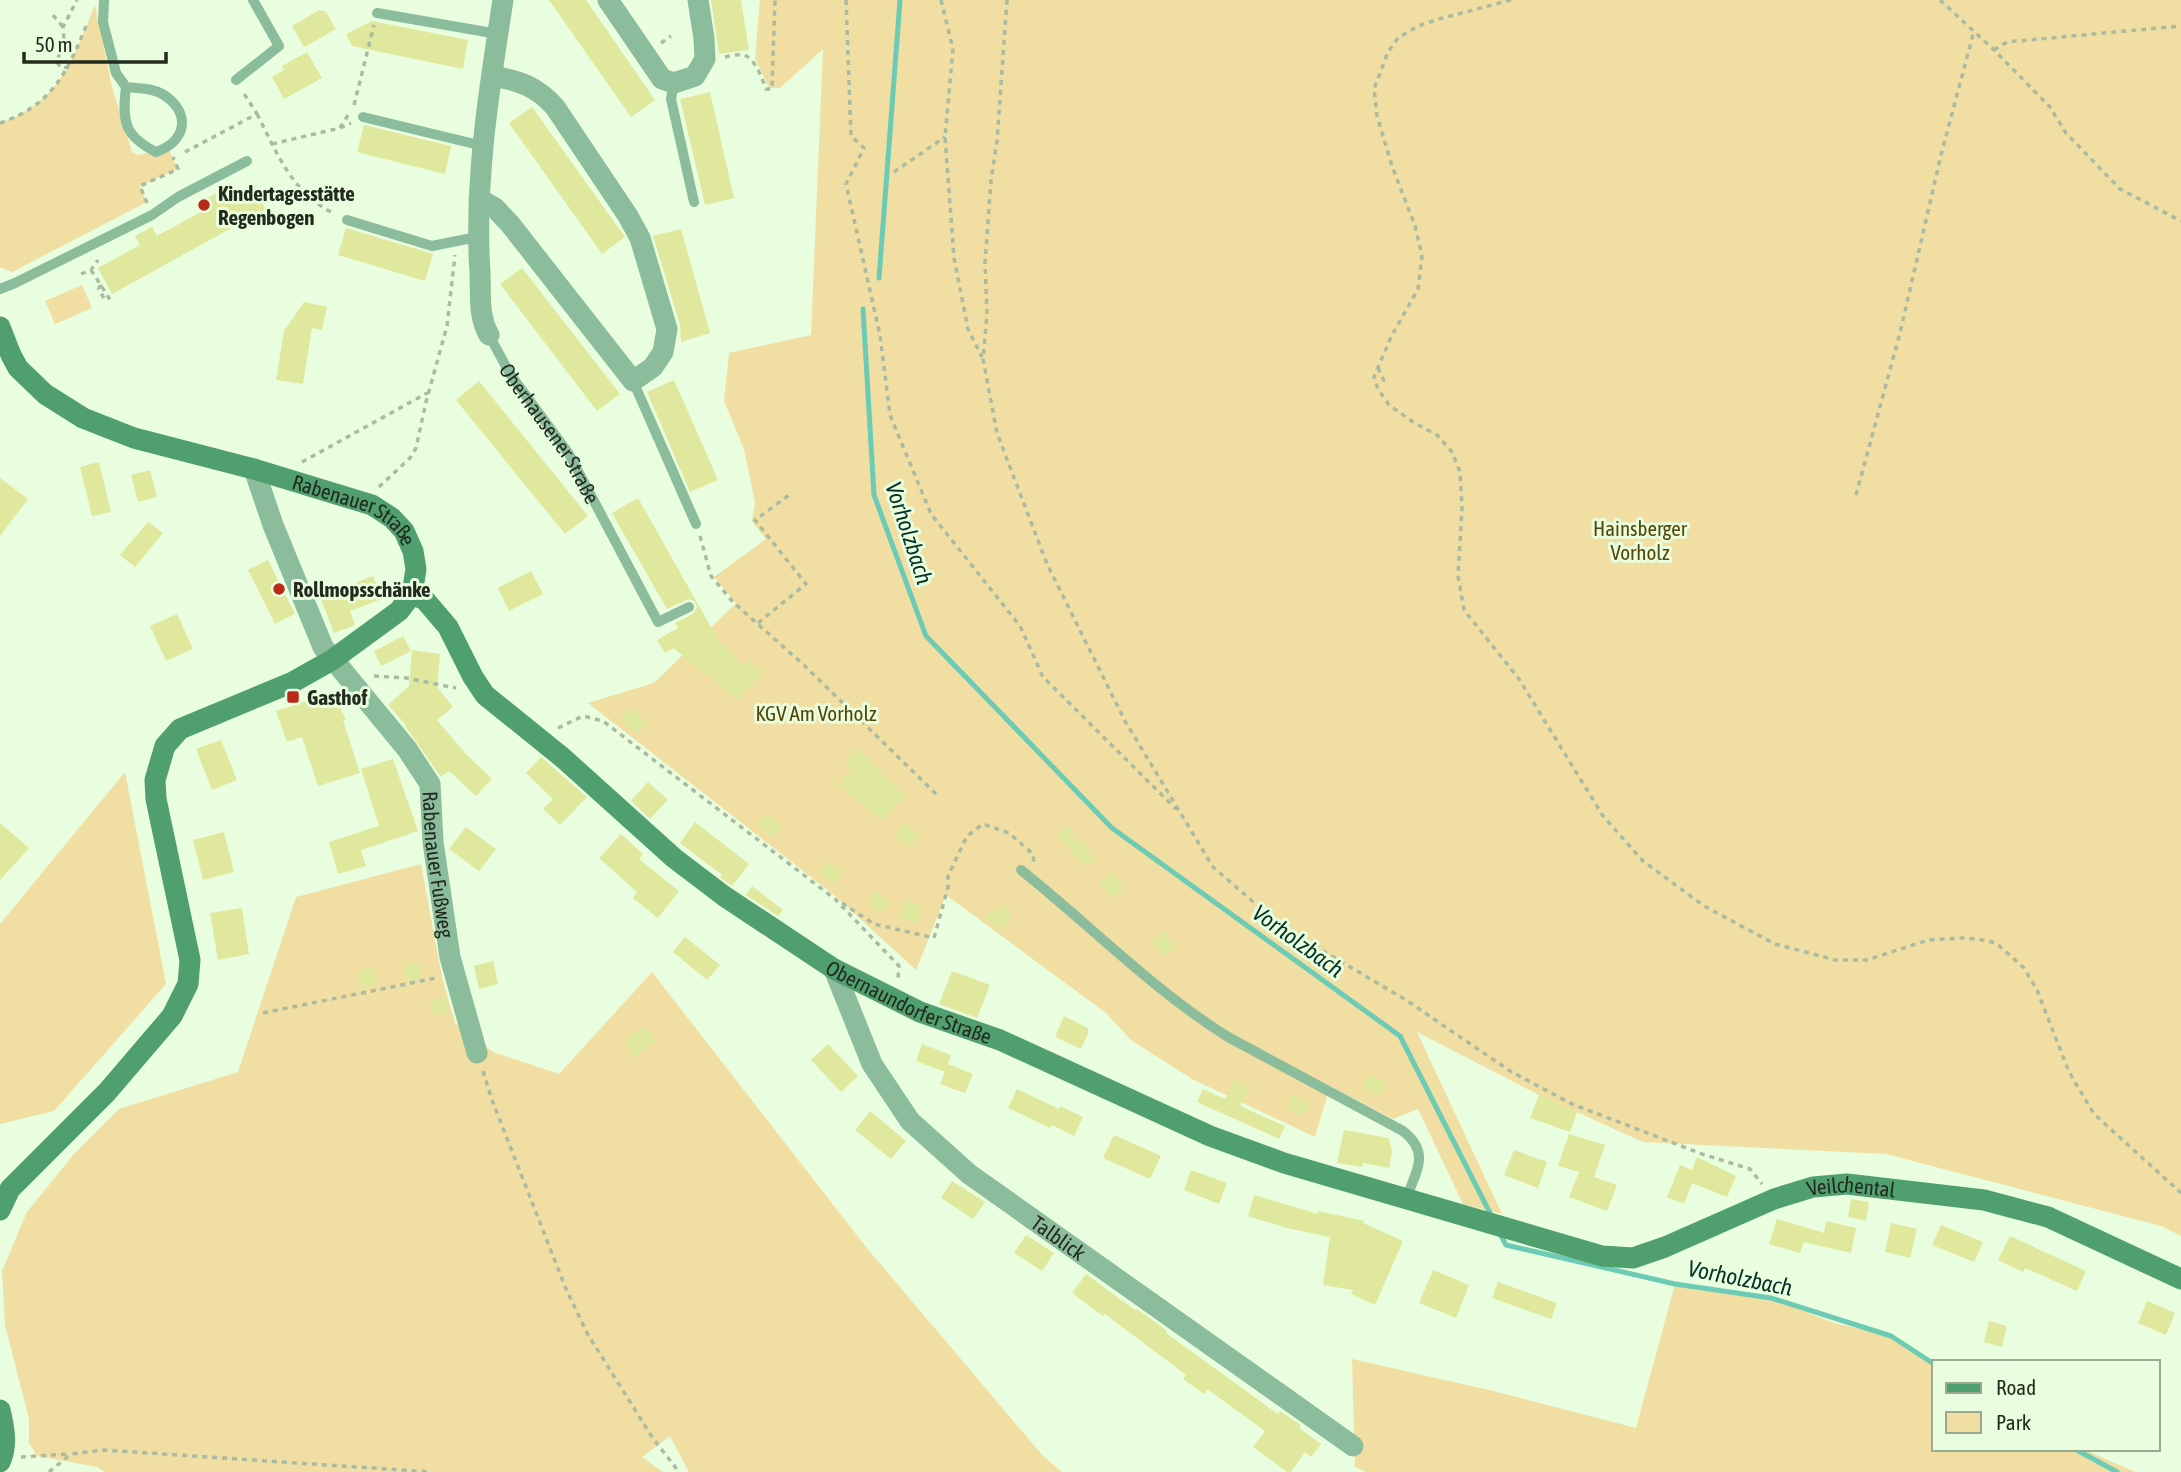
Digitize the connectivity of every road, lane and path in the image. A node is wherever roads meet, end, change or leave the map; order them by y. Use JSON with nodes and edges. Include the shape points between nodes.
{"nodes":[{"id":1,"x":77,"y":0,"type":"edge"},
{"id":2,"x":104,"y":0,"type":"edge"},
{"id":3,"x":253,"y":0,"type":"edge"},
{"id":4,"x":503,"y":0,"type":"edge"},
{"id":5,"x":608,"y":0,"type":"edge"},
{"id":6,"x":698,"y":0,"type":"edge"},
{"id":7,"x":775,"y":0,"type":"edge"},
{"id":8,"x":846,"y":0,"type":"edge"},
{"id":9,"x":941,"y":0,"type":"edge"},
{"id":10,"x":1007,"y":0,"type":"edge"},
{"id":11,"x":1511,"y":0,"type":"edge"},
{"id":12,"x":1940,"y":0,"type":"edge"},
{"id":13,"x":377,"y":13,"type":"joint"},
{"id":14,"x":53,"y":15,"type":"dead end"},
{"id":15,"x":91,"y":15,"type":"dead end"},
{"id":16,"x":2181,"y":26,"type":"edge"},
{"id":17,"x":63,"y":27,"type":"junction"},
{"id":18,"x":1974,"y":31,"type":"junction"},
{"id":19,"x":498,"y":34,"type":"junction"},
{"id":20,"x":671,"y":36,"type":"dead end"},
{"id":21,"x":662,"y":42,"type":"dead end"},
{"id":22,"x":1994,"y":50,"type":"junction"},
{"id":23,"x":705,"y":59,"type":"junction"},
{"id":24,"x":69,"y":67,"type":"junction"},
{"id":25,"x":493,"y":76,"type":"junction"},
{"id":26,"x":236,"y":80,"type":"joint"},
{"id":27,"x":674,"y":83,"type":"junction"},
{"id":28,"x":126,"y":87,"type":"junction"},
{"id":29,"x":257,"y":114,"type":"junction"},
{"id":30,"x":363,"y":117,"type":"joint"},
{"id":31,"x":0,"y":123,"type":"edge"},
{"id":32,"x":340,"y":128,"type":"junction"},
{"id":33,"x":945,"y":138,"type":"junction"},
{"id":34,"x":272,"y":144,"type":"junction"},
{"id":35,"x":483,"y":146,"type":"junction"},
{"id":36,"x":247,"y":161,"type":"dead end"},
{"id":37,"x":894,"y":172,"type":"dead end"},
{"id":38,"x":479,"y":199,"type":"junction"},
{"id":39,"x":694,"y":202,"type":"dead end"},
{"id":40,"x":152,"y":215,"type":"junction"},
{"id":41,"x":347,"y":220,"type":"joint"},
{"id":42,"x":2181,"y":221,"type":"edge"},
{"id":43,"x":470,"y":239,"type":"junction"},
{"id":44,"x":91,"y":270,"type":"dead end"},
{"id":45,"x":103,"y":285,"type":"dead end"},
{"id":46,"x":0,"y":289,"type":"edge"},
{"id":47,"x":0,"y":327,"type":"edge"},
{"id":48,"x":489,"y":335,"type":"joint"},
{"id":49,"x":983,"y":359,"type":"junction"},
{"id":50,"x":1378,"y":368,"type":"junction"},
{"id":51,"x":633,"y":381,"type":"junction"},
{"id":52,"x":1386,"y":385,"type":"dead end"},
{"id":53,"x":429,"y":392,"type":"junction"},
{"id":54,"x":254,"y":470,"type":"junction"},
{"id":55,"x":292,"y":473,"type":"junction"},
{"id":56,"x":789,"y":495,"type":"dead end"},
{"id":57,"x":1856,"y":495,"type":"dead end"},
{"id":58,"x":372,"y":505,"type":"junction"},
{"id":59,"x":696,"y":524,"type":"joint"},
{"id":60,"x":411,"y":594,"type":"junction"},
{"id":61,"x":689,"y":607,"type":"dead end"},
{"id":62,"x":758,"y":623,"type":"junction"},
{"id":63,"x":332,"y":660,"type":"junction"},
{"id":64,"x":349,"y":678,"type":"junction"},
{"id":65,"x":485,"y":695,"type":"junction"},
{"id":66,"x":543,"y":741,"type":"junction"},
{"id":67,"x":938,"y":796,"type":"dead end"},
{"id":68,"x":1180,"y":813,"type":"junction"},
{"id":69,"x":1021,"y":870,"type":"dead end"},
{"id":70,"x":1037,"y":882,"type":"junction"},
{"id":71,"x":835,"y":899,"type":"junction"},
{"id":72,"x":834,"y":970,"type":"junction"},
{"id":73,"x":455,"y":974,"type":"junction"},
{"id":74,"x":889,"y":998,"type":"junction"},
{"id":75,"x":263,"y":1013,"type":"dead end"},
{"id":76,"x":477,"y":1054,"type":"joint"},
{"id":77,"x":2181,"y":1193,"type":"edge"},
{"id":78,"x":1406,"y":1199,"type":"junction"},
{"id":79,"x":1774,"y":1199,"type":"junction"},
{"id":80,"x":0,"y":1210,"type":"edge"},
{"id":81,"x":1521,"y":1233,"type":"joint"},
{"id":82,"x":2181,"y":1279,"type":"edge"},
{"id":83,"x":0,"y":1410,"type":"edge"},
{"id":84,"x":1353,"y":1446,"type":"dead end"},
{"id":85,"x":71,"y":1454,"type":"junction"},
{"id":86,"x":1,"y":1459,"type":"edge"},
{"id":87,"x":49,"y":1472,"type":"edge"},
{"id":88,"x":431,"y":1472,"type":"edge"},
{"id":89,"x":679,"y":1472,"type":"edge"}],
"edges":[{"from":1,"to":17,"type":"path"},
{"from":2,"to":28,"type":"lane","via":[[103,22],[116,73]]},
{"from":3,"to":26,"type":"lane","via":[[279,46]]},
{"from":4,"to":19,"type":"street","name":"Oberhausener Straße"},
{"from":5,"to":27,"type":"street","via":[[662,79]]},
{"from":6,"to":23,"type":"street"},
{"from":7,"to":23,"type":"path","via":[[772,89],[766,89],[755,66],[743,55]]},
{"from":8,"to":68,"type":"path","via":[[851,136],[863,148],[846,184],[880,335],[890,415],[931,514],[1020,626],[1043,677]]},
{"from":9,"to":33,"type":"path","via":[[953,49]]},
{"from":10,"to":49,"type":"path","via":[[986,249]]},
{"from":11,"to":50,"type":"path","via":[[1418,26],[1398,38],[1374,89],[1377,116],[1422,256],[1418,289]]},
{"from":12,"to":18,"type":"path"},
{"from":13,"to":19,"type":"lane"},
{"from":13,"to":32,"type":"path","via":[[355,104]]},
{"from":14,"to":17,"type":"path"},
{"from":15,"to":24,"type":"path"},
{"from":16,"to":22,"type":"path","via":[[2007,42]]},
{"from":17,"to":24,"type":"path","via":[[57,62],[61,68]]},
{"from":18,"to":22,"type":"path"},
{"from":18,"to":57,"type":"path"},
{"from":19,"to":25,"type":"street","name":"Oberhausener Straße"},
{"from":20,"to":21,"type":"path"},
{"from":22,"to":42,"type":"path","via":[[2120,189]]},
{"from":23,"to":27,"type":"street","via":[[695,76]]},
{"from":24,"to":31,"type":"path","via":[[60,83],[39,102]]},
{"from":25,"to":35,"type":"street","name":"Oberhausener Straße"},
{"from":25,"to":51,"type":"street","via":[[541,92],[555,107],[640,238],[667,329],[663,352],[653,367]]},
{"from":26,"to":29,"type":"path"},
{"from":27,"to":39,"type":"lane","via":[[671,99]]},
{"from":28,"to":28,"type":"lane","via":[[125,122],[138,142],[156,152],[169,148],[179,137],[183,120],[177,106],[162,93]]},
{"from":29,"to":34,"type":"path"},
{"from":29,"to":40,"type":"path","via":[[173,158],[178,169],[140,186]]},
{"from":30,"to":32,"type":"path"},
{"from":30,"to":35,"type":"lane"},
{"from":32,"to":34,"type":"path"},
{"from":33,"to":37,"type":"path"},
{"from":33,"to":49,"type":"path","via":[[954,258],[968,329]]},
{"from":34,"to":41,"type":"path","via":[[301,191]]},
{"from":35,"to":38,"type":"street","name":"Oberhausener Straße"},
{"from":36,"to":40,"type":"lane"},
{"from":38,"to":43,"type":"street","name":"Oberhausener Straße"},
{"from":38,"to":51,"type":"street","via":[[510,224]]},
{"from":40,"to":46,"type":"lane"},
{"from":41,"to":43,"type":"lane","via":[[432,246]]},
{"from":43,"to":48,"type":"street","name":"Oberhausener Straße","via":[[482,322]]},
{"from":43,"to":53,"type":"path","via":[[456,251],[447,326]]},
{"from":44,"to":45,"type":"path"},
{"from":47,"to":54,"type":"street","name":"Rabenauer Straße","via":[[18,368],[45,394],[83,418],[134,438]]},
{"from":48,"to":61,"type":"lane","name":"Oberhausener Straße","via":[[510,374],[569,454],[658,622]]},
{"from":49,"to":68,"type":"path","via":[[997,433],[1047,564],[1125,722]]},
{"from":50,"to":52,"type":"path"},
{"from":50,"to":77,"type":"path","via":[[1374,377],[1377,388],[1389,405],[1437,435],[1452,452],[1460,472],[1458,576],[1464,610],[1519,679],[1603,816],[1643,861],[1704,906],[1775,944],[1835,960],[1867,960],[1928,940],[1970,938],[1996,943],[2024,968],[2069,1072],[2094,1114]]},
{"from":51,"to":59,"type":"lane"},
{"from":53,"to":55,"type":"path"},
{"from":53,"to":58,"type":"path","via":[[416,448],[382,483]]},
{"from":54,"to":55,"type":"street","name":"Rabenauer Straße"},
{"from":54,"to":63,"type":"street","name":"Rabenauer Fußweg"},
{"from":55,"to":58,"type":"street","name":"Rabenauer Straße"},
{"from":56,"to":62,"type":"path","via":[[755,520],[806,584]]},
{"from":58,"to":60,"type":"street","name":"Rabenauer Straße","via":[[404,531],[414,551]]},
{"from":59,"to":62,"type":"path","via":[[710,576]]},
{"from":60,"to":63,"type":"street","via":[[399,611]]},
{"from":60,"to":65,"type":"street","name":"Obernaundorfer Straße","via":[[425,600],[448,627]]},
{"from":62,"to":67,"type":"path"},
{"from":63,"to":64,"type":"street","name":"Rabenauer Fußweg"},
{"from":63,"to":80,"type":"street","via":[[293,682],[180,729],[165,746],[155,780],[156,799],[190,960],[188,985],[172,1016],[107,1092],[10,1189]]},
{"from":64,"to":65,"type":"path","via":[[406,678]]},
{"from":64,"to":73,"type":"street","name":"Rabenauer Fußweg","via":[[429,783],[433,842]]},
{"from":65,"to":66,"type":"street","name":"Obernaundorfer Straße"},
{"from":66,"to":71,"type":"path","via":[[583,716],[603,722]]},
{"from":66,"to":72,"type":"street","name":"Obernaundorfer Straße","via":[[674,858]]},
{"from":68,"to":79,"type":"path","via":[[1213,867],[1281,926],[1406,1000],[1510,1071],[1572,1104],[1750,1169]]},
{"from":69,"to":70,"type":"lane"},
{"from":70,"to":71,"type":"path","via":[[1033,854],[1009,833],[983,824],[967,836],[948,876],[934,938],[874,924]]},
{"from":70,"to":78,"type":"lane","via":[[1203,1021],[1413,1138],[1419,1163]]},
{"from":71,"to":74,"type":"path","via":[[899,966]]},
{"from":72,"to":74,"type":"street","name":"Obernaundorfer Straße"},
{"from":72,"to":84,"type":"street","name":"Talblick","via":[[872,1064],[910,1121],[969,1174]]},
{"from":73,"to":75,"type":"path"},
{"from":73,"to":76,"type":"street","name":"Rabenauer Fußweg"},
{"from":74,"to":78,"type":"street","name":"Obernaundorfer Straße","via":[[1000,1040],[1210,1136]]},
{"from":76,"to":89,"type":"path","via":[[587,1333]]},
{"from":78,"to":81,"type":"street","name":"Obernaundorfer Straße"},
{"from":79,"to":81,"type":"street","name":"Veilchental","via":[[1633,1258],[1602,1256]]},
{"from":79,"to":82,"type":"street","name":"Veilchental","via":[[1813,1187],[1847,1184],[1984,1200],[2048,1217]]},
{"from":83,"to":86,"type":"street","via":[[5,1436]]},
{"from":85,"to":86,"type":"path"},
{"from":85,"to":87,"type":"path"},
{"from":85,"to":88,"type":"path","via":[[104,1450]]}]}
